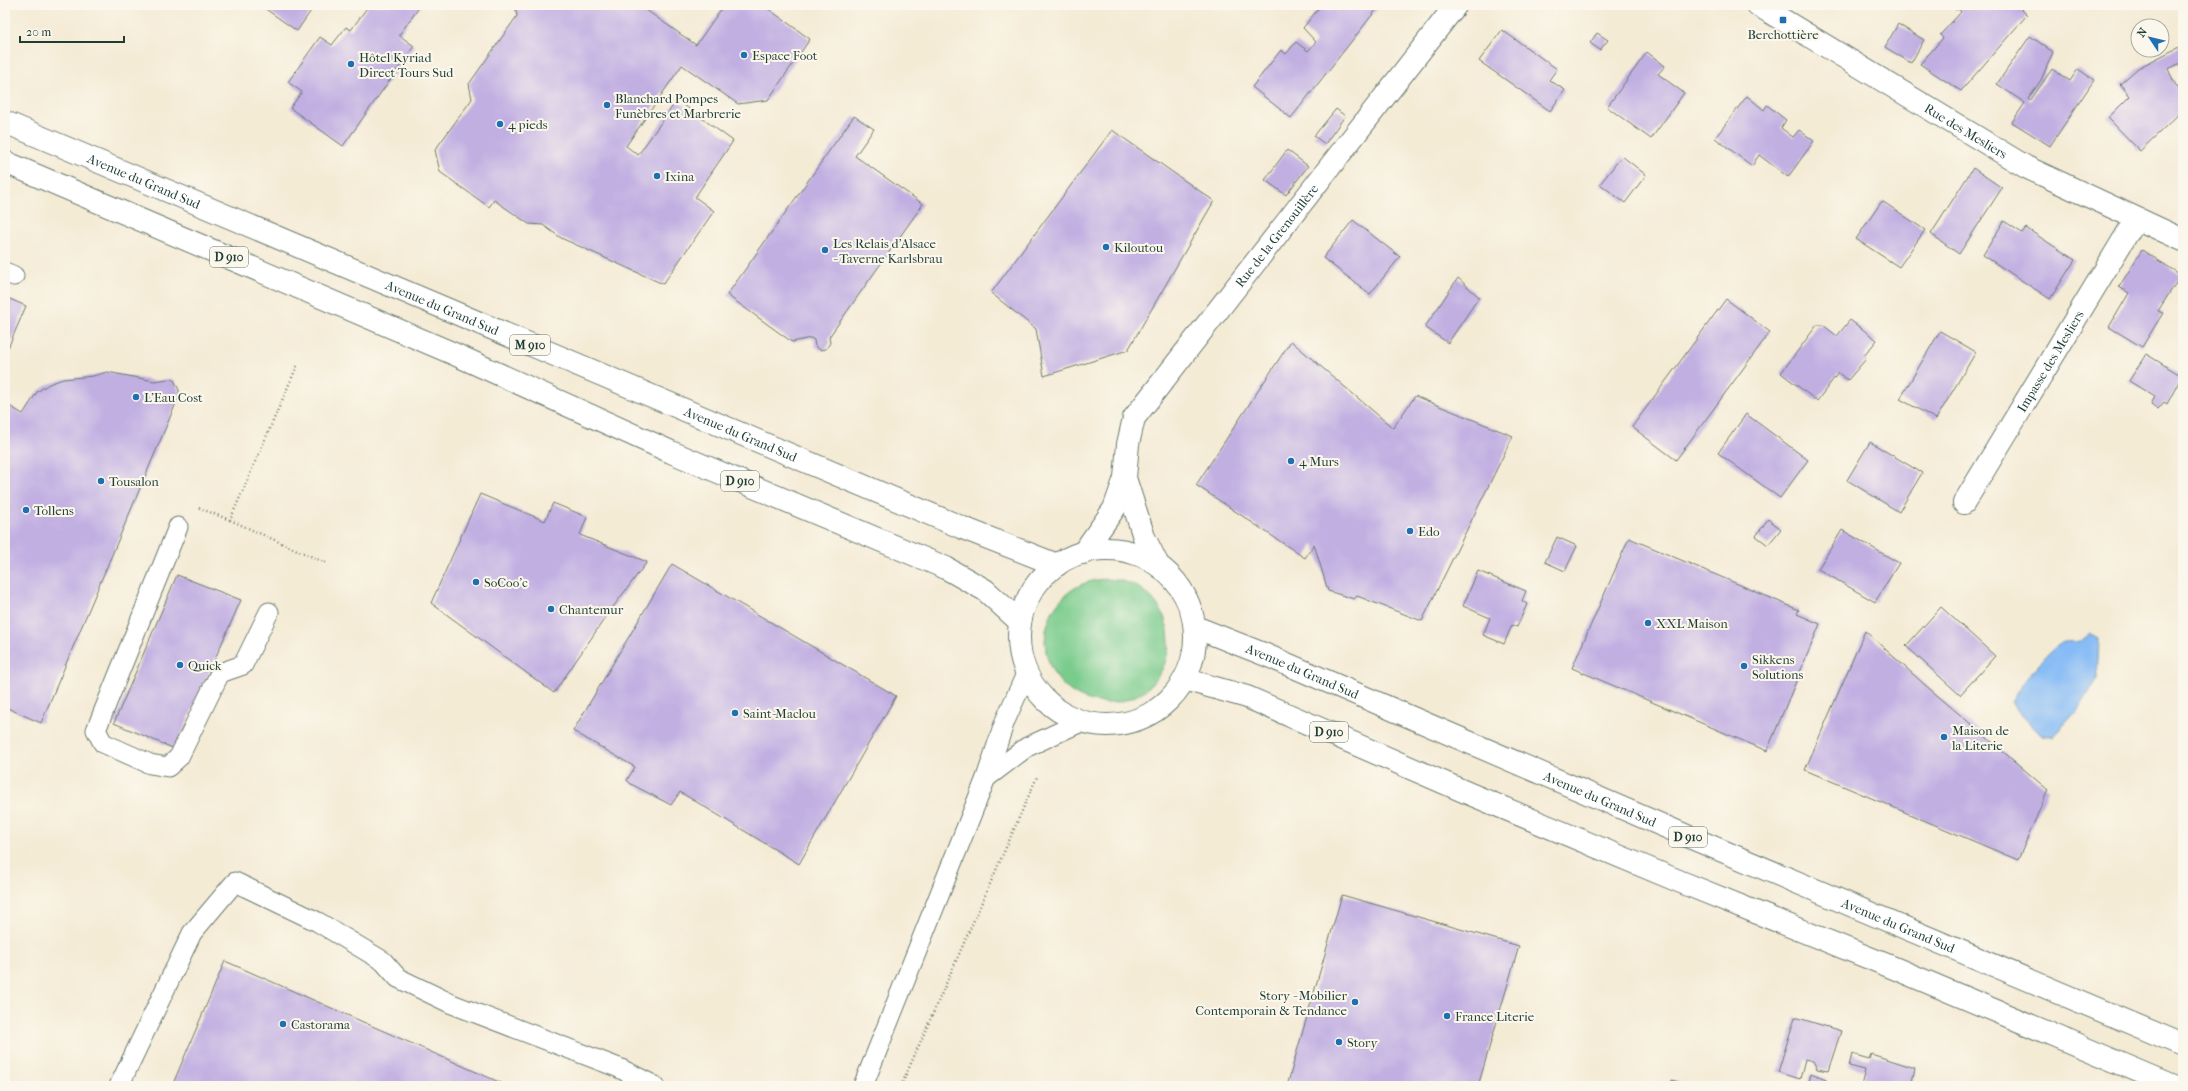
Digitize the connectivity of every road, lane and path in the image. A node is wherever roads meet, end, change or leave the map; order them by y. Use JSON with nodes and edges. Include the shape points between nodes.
{"nodes":[{"id":1,"x":1456,"y":5,"type":"edge"},
{"id":2,"x":1758,"y":5,"type":"edge"},
{"id":3,"x":5,"y":122,"type":"edge"},
{"id":4,"x":5,"y":162,"type":"edge"},
{"id":5,"x":2136,"y":219,"type":"junction"},
{"id":6,"x":2183,"y":240,"type":"edge"},
{"id":7,"x":297,"y":366,"type":"dead end"},
{"id":8,"x":1125,"y":478,"type":"junction"},
{"id":9,"x":1964,"y":503,"type":"dead end"},
{"id":10,"x":196,"y":507,"type":"dead end"},
{"id":11,"x":230,"y":520,"type":"junction"},
{"id":12,"x":178,"y":527,"type":"dead end"},
{"id":13,"x":1083,"y":552,"type":"junction"},
{"id":14,"x":326,"y":563,"type":"dead end"},
{"id":15,"x":1057,"y":565,"type":"junction"},
{"id":16,"x":1158,"y":565,"type":"junction"},
{"id":17,"x":269,"y":612,"type":"dead end"},
{"id":18,"x":1020,"y":622,"type":"junction"},
{"id":19,"x":1194,"y":627,"type":"junction"},
{"id":20,"x":1026,"y":674,"type":"junction"},
{"id":21,"x":1184,"y":679,"type":"junction"},
{"id":22,"x":1081,"y":722,"type":"junction"},
{"id":23,"x":1038,"y":774,"type":"dead end"},
{"id":24,"x":986,"y":778,"type":"junction"},
{"id":25,"x":2183,"y":1046,"type":"edge"},
{"id":26,"x":119,"y":1086,"type":"edge"},
{"id":27,"x":655,"y":1086,"type":"edge"},
{"id":28,"x":863,"y":1086,"type":"edge"},
{"id":29,"x":901,"y":1086,"type":"edge"},
{"id":30,"x":2174,"y":1086,"type":"edge"}],
"edges":[{"from":1,"to":8,"type":"main road","name":"Rue de la Grenouillère","via":[[1134,418],[1128,444]]},
{"from":2,"to":5,"type":"main road","name":"Rue des Mesliers","via":[[2026,167]]},
{"from":3,"to":15,"type":"main road","name":"Avenue du Grand Sud","number":"M 910","via":[[956,525]]},
{"from":4,"to":18,"type":"main road","number":"D 910","via":[[472,362],[671,452],[946,568],[985,590]]},
{"from":5,"to":6,"type":"main road","name":"Rue des Mesliers"},
{"from":5,"to":9,"type":"main road","name":"Impasse des Mesliers"},
{"from":7,"to":11,"type":"path"},
{"from":8,"to":13,"type":"main road","name":"Rue de la Grenouillère","via":[[1114,509]]},
{"from":8,"to":16,"type":"main road","name":"Rue de la Grenouillère","via":[[1144,537]]},
{"from":10,"to":11,"type":"path"},
{"from":11,"to":14,"type":"path"},
{"from":12,"to":17,"type":"lane","via":[[96,730],[103,743],[150,764],[168,767],[179,756],[220,673],[243,665]]},
{"from":13,"to":15,"type":"main road"},
{"from":13,"to":16,"type":"main road","via":[[1111,549],[1136,554]]},
{"from":15,"to":18,"type":"main road","via":[[1040,580],[1027,599]]},
{"from":16,"to":19,"type":"main road","via":[[1176,582],[1188,603]]},
{"from":18,"to":20,"type":"main road","via":[[1019,648]]},
{"from":19,"to":21,"type":"main road","via":[[1195,645]]},
{"from":19,"to":25,"type":"main road","name":"Avenue du Grand Sud","number":"D 910","via":[[1266,655],[1694,840]]},
{"from":20,"to":22,"type":"main road","via":[[1041,696],[1059,712]]},
{"from":20,"to":24,"type":"lane","via":[[1005,721]]},
{"from":21,"to":22,"type":"main road","via":[[1170,698],[1151,714],[1129,723],[1105,726]]},
{"from":21,"to":30,"type":"main road","number":"D 910","via":[[1247,697],[1478,797]]},
{"from":22,"to":24,"type":"lane","via":[[1026,747]]},
{"from":23,"to":29,"type":"path"},
{"from":24,"to":28,"type":"lane"},
{"from":26,"to":27,"type":"lane","via":[[192,933],[235,882],[318,922],[383,961],[398,978],[432,995],[619,1068]]}]}
